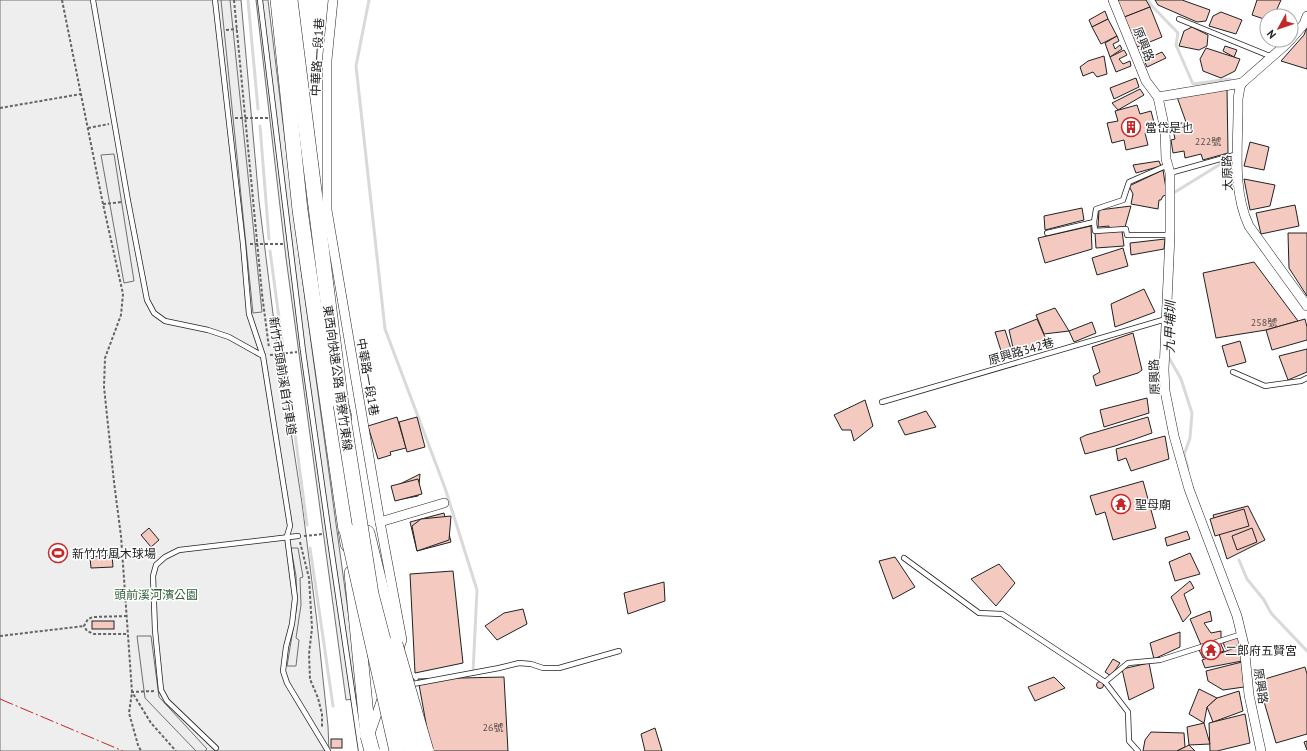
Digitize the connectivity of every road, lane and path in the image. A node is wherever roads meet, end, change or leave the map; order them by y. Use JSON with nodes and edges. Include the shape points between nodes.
{"nodes":[{"id":1,"x":62,"y":0,"type":"edge"},
{"id":2,"x":93,"y":0,"type":"edge"},
{"id":3,"x":215,"y":0,"type":"edge"},
{"id":4,"x":234,"y":0,"type":"edge"},
{"id":5,"x":260,"y":0,"type":"edge"},
{"id":6,"x":278,"y":0,"type":"edge"},
{"id":7,"x":290,"y":0,"type":"edge"},
{"id":8,"x":333,"y":0,"type":"edge"},
{"id":9,"x":1113,"y":0,"type":"edge"},
{"id":10,"x":1307,"y":16,"type":"edge"},
{"id":11,"x":1180,"y":19,"type":"dead end"},
{"id":12,"x":1299,"y":29,"type":"edge"},
{"id":13,"x":237,"y":30,"type":"junction"},
{"id":14,"x":219,"y":31,"type":"junction"},
{"id":15,"x":1280,"y":48,"type":"edge"},
{"id":16,"x":1272,"y":56,"type":"junction"},
{"id":17,"x":1242,"y":83,"type":"junction"},
{"id":18,"x":81,"y":94,"type":"junction"},
{"id":19,"x":1158,"y":97,"type":"junction"},
{"id":20,"x":0,"y":108,"type":"edge"},
{"id":21,"x":246,"y":117,"type":"junction"},
{"id":22,"x":274,"y":118,"type":"junction"},
{"id":23,"x":229,"y":119,"type":"junction"},
{"id":24,"x":114,"y":123,"type":"junction"},
{"id":25,"x":88,"y":128,"type":"junction"},
{"id":26,"x":1238,"y":154,"type":"junction"},
{"id":27,"x":1169,"y":169,"type":"junction"},
{"id":28,"x":128,"y":201,"type":"junction"},
{"id":29,"x":104,"y":204,"type":"junction"},
{"id":30,"x":1094,"y":222,"type":"junction"},
{"id":31,"x":1047,"y":233,"type":"dead end"},
{"id":32,"x":1170,"y":235,"type":"junction"},
{"id":33,"x":257,"y":244,"type":"junction"},
{"id":34,"x":289,"y":244,"type":"junction"},
{"id":35,"x":1307,"y":306,"type":"edge"},
{"id":36,"x":1166,"y":319,"type":"junction"},
{"id":37,"x":269,"y":348,"type":"dead end"},
{"id":38,"x":303,"y":351,"type":"junction"},
{"id":39,"x":263,"y":356,"type":"junction"},
{"id":40,"x":270,"y":361,"type":"dead end"},
{"id":41,"x":1232,"y":372,"type":"dead end"},
{"id":42,"x":1307,"y":378,"type":"edge"},
{"id":43,"x":882,"y":402,"type":"dead end"},
{"id":44,"x":341,"y":405,"type":"junction"},
{"id":45,"x":444,"y":503,"type":"dead end"},
{"id":46,"x":380,"y":522,"type":"junction"},
{"id":47,"x":347,"y":530,"type":"junction"},
{"id":48,"x":328,"y":534,"type":"junction"},
{"id":49,"x":287,"y":536,"type":"junction"},
{"id":50,"x":298,"y":536,"type":"junction"},
{"id":51,"x":904,"y":558,"type":"dead end"},
{"id":52,"x":127,"y":616,"type":"junction"},
{"id":53,"x":84,"y":626,"type":"junction"},
{"id":54,"x":128,"y":634,"type":"junction"},
{"id":55,"x":1242,"y":634,"type":"junction"},
{"id":56,"x":0,"y":636,"type":"edge"},
{"id":57,"x":619,"y":651,"type":"dead end"},
{"id":58,"x":411,"y":677,"type":"dead end"},
{"id":59,"x":1105,"y":682,"type":"junction"},
{"id":60,"x":161,"y":690,"type":"junction"},
{"id":61,"x":132,"y":692,"type":"junction"},
{"id":62,"x":322,"y":740,"type":"junction"},
{"id":63,"x":216,"y":748,"type":"dead end"},
{"id":64,"x":141,"y":751,"type":"edge"},
{"id":65,"x":176,"y":751,"type":"edge"},
{"id":66,"x":328,"y":751,"type":"edge"},
{"id":67,"x":363,"y":751,"type":"edge"},
{"id":68,"x":371,"y":751,"type":"edge"},
{"id":69,"x":398,"y":751,"type":"edge"},
{"id":70,"x":412,"y":751,"type":"edge"},
{"id":71,"x":426,"y":751,"type":"edge"},
{"id":72,"x":1138,"y":751,"type":"edge"},
{"id":73,"x":1261,"y":751,"type":"edge"}],
"edges":[{"from":1,"to":18,"type":"path"},
{"from":2,"to":24,"type":"lane"},
{"from":3,"to":14,"type":"lane"},
{"from":4,"to":13,"type":"path","name":"新竹市頭前溪自行車道"},
{"from":5,"to":22,"type":"lane"},
{"from":6,"to":47,"type":"highway","name":"東西向快速公路 南寮竹東線","via":[[300,210]]},
{"from":7,"to":44,"type":"highway","name":"東西向快速公路 南寮竹東線"},
{"from":8,"to":46,"type":"street","name":"中華路一段1巷","via":[[328,60],[327,210]]},
{"from":9,"to":19,"type":"street","name":"原興路","via":[[1146,81]]},
{"from":10,"to":12,"type":"street"},
{"from":11,"to":16,"type":"lane"},
{"from":13,"to":14,"type":"path"},
{"from":13,"to":21,"type":"path","name":"新竹市頭前溪自行車道"},
{"from":14,"to":23,"type":"lane"},
{"from":15,"to":16,"type":"street"},
{"from":16,"to":17,"type":"street"},
{"from":17,"to":19,"type":"street"},
{"from":17,"to":26,"type":"street","name":"太原路","via":[[1238,100]]},
{"from":18,"to":20,"type":"path"},
{"from":18,"to":25,"type":"path"},
{"from":19,"to":27,"type":"street","name":"原興路"},
{"from":21,"to":22,"type":"path"},
{"from":21,"to":23,"type":"path"},
{"from":21,"to":33,"type":"path","name":"新竹市頭前溪自行車道"},
{"from":22,"to":34,"type":"lane"},
{"from":23,"to":39,"type":"lane","via":[[249,314]]},
{"from":24,"to":25,"type":"path"},
{"from":24,"to":28,"type":"lane"},
{"from":25,"to":29,"type":"path"},
{"from":26,"to":27,"type":"lane"},
{"from":26,"to":35,"type":"street","name":"太原路","via":[[1239,191],[1244,215],[1255,235]]},
{"from":27,"to":30,"type":"lane","via":[[1129,182],[1123,200],[1096,209]]},
{"from":27,"to":32,"type":"street","name":"原興路"},
{"from":28,"to":29,"type":"path"},
{"from":28,"to":39,"type":"lane","via":[[147,300],[154,313],[165,322],[229,336]]},
{"from":29,"to":52,"type":"path","via":[[123,294],[121,315],[105,358],[104,387],[121,536]]},
{"from":30,"to":31,"type":"lane"},
{"from":30,"to":32,"type":"lane","via":[[1095,231],[1126,229],[1127,235]]},
{"from":32,"to":36,"type":"street","name":"原興路"},
{"from":33,"to":34,"type":"path"},
{"from":33,"to":37,"type":"path","name":"新竹市頭前溪自行車道"},
{"from":34,"to":38,"type":"lane"},
{"from":36,"to":43,"type":"lane","name":"原興路342巷"},
{"from":36,"to":55,"type":"street","name":"原興路","via":[[1165,391],[1174,436],[1190,489]]},
{"from":38,"to":40,"type":"path","name":"新竹市頭前溪自行車道","via":[[270,355]]},
{"from":38,"to":48,"type":"lane"},
{"from":39,"to":49,"type":"lane","via":[[290,526]]},
{"from":41,"to":42,"type":"lane","via":[[1265,386]]},
{"from":44,"to":70,"type":"highway","name":"東西向快速公路 南寮竹東線","bridge":true,"via":[[371,594]]},
{"from":44,"to":71,"type":"highway","bridge":true,"via":[[351,443],[367,531],[390,625]]},
{"from":45,"to":46,"type":"street"},
{"from":46,"to":67,"type":"street","name":"中華路一段1巷","via":[[403,644]]},
{"from":47,"to":68,"type":"highway","bridge":true},
{"from":47,"to":69,"type":"highway","name":"東西向快速公路 南寮竹東線","bridge":true},
{"from":48,"to":50,"type":"path"},
{"from":48,"to":67,"type":"lane"},
{"from":49,"to":50,"type":"lane"},
{"from":49,"to":60,"type":"lane","via":[[179,550],[156,565],[153,576],[155,630]]},
{"from":49,"to":62,"type":"lane","via":[[295,598],[283,671],[287,683]]},
{"from":50,"to":62,"type":"path","via":[[309,578],[312,628],[310,679],[322,714]]},
{"from":51,"to":59,"type":"lane","via":[[979,613],[1002,614]]},
{"from":52,"to":53,"type":"path","via":[[93,617],[88,619]]},
{"from":52,"to":54,"type":"path"},
{"from":53,"to":54,"type":"path","via":[[87,631],[94,634]]},
{"from":53,"to":56,"type":"path"},
{"from":54,"to":61,"type":"path"},
{"from":55,"to":59,"type":"lane","via":[[1160,660],[1128,663]]},
{"from":55,"to":73,"type":"street","name":"原興路","via":[[1249,695]]},
{"from":57,"to":58,"type":"lane","via":[[559,668],[519,663],[413,684]]},
{"from":59,"to":72,"type":"lane","via":[[1128,712],[1129,741]]},
{"from":60,"to":61,"type":"path"},
{"from":60,"to":63,"type":"lane","via":[[167,701]]},
{"from":61,"to":64,"type":"path","via":[[129,713]]},
{"from":61,"to":65,"type":"path","via":[[152,723]]},
{"from":62,"to":66,"type":"lane"}]}
